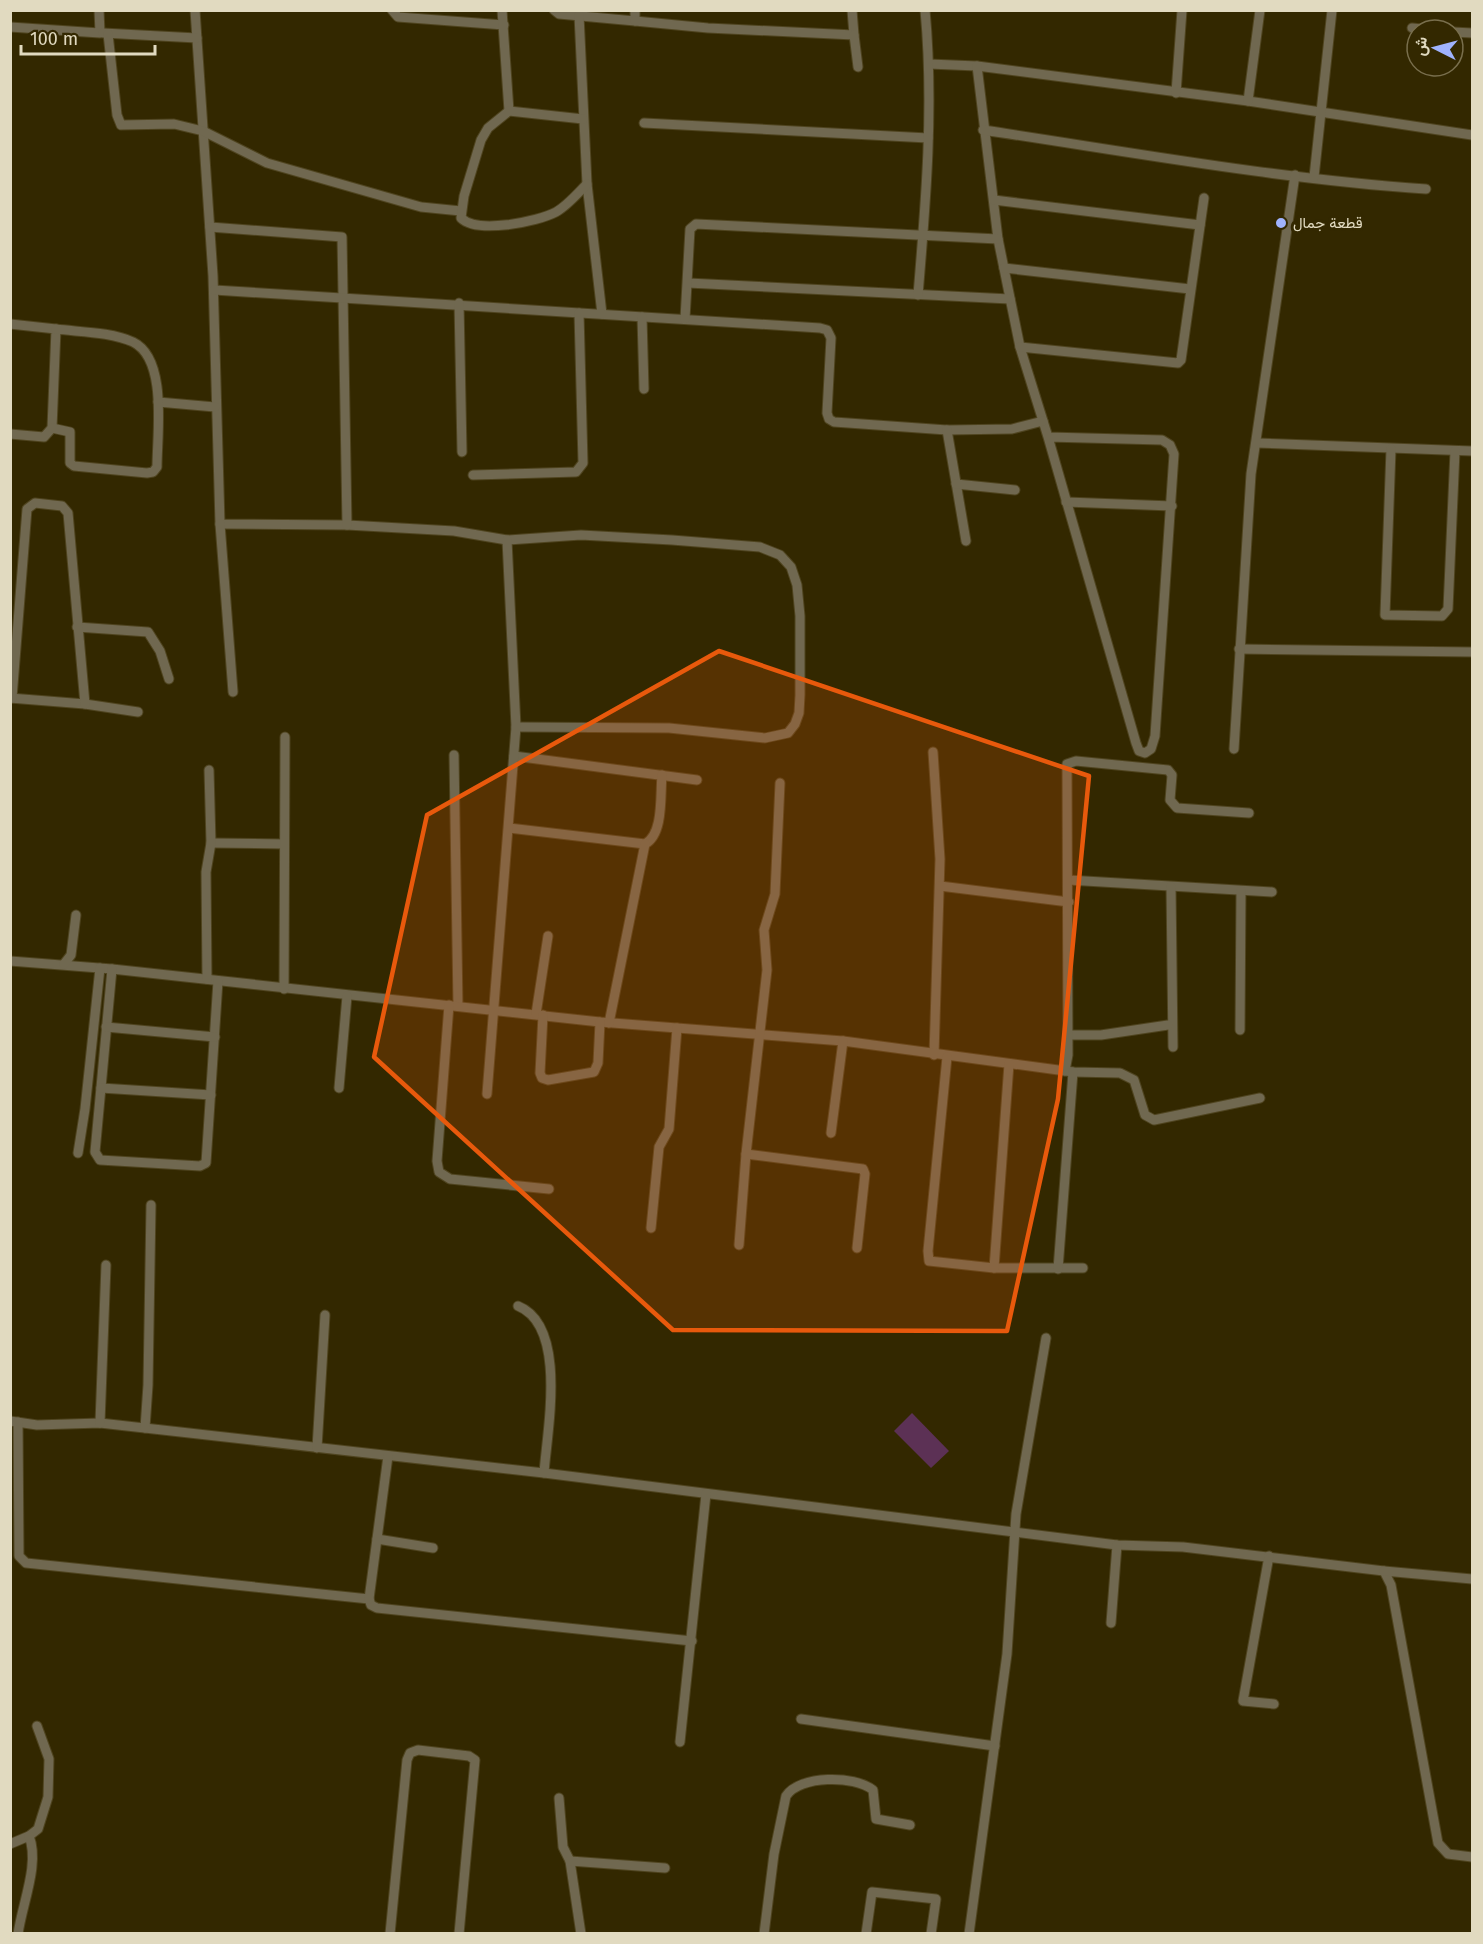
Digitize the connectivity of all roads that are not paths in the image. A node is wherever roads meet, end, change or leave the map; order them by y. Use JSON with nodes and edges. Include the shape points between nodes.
{"nodes":[{"id":1,"x":99,"y":10,"type":"edge"},
{"id":2,"x":195,"y":10,"type":"edge"},
{"id":3,"x":392,"y":10,"type":"edge"},
{"id":4,"x":502,"y":10,"type":"edge"},
{"id":5,"x":554,"y":10,"type":"edge"},
{"id":6,"x":852,"y":10,"type":"edge"},
{"id":7,"x":925,"y":10,"type":"edge"},
{"id":8,"x":1182,"y":10,"type":"edge"},
{"id":9,"x":1260,"y":10,"type":"edge"},
{"id":10,"x":1332,"y":10,"type":"edge"},
{"id":11,"x":579,"y":15,"type":"junction"},
{"id":12,"x":634,"y":16,"type":"edge"},
{"id":13,"x":504,"y":25,"type":"junction"},
{"id":14,"x":10,"y":27,"type":"edge"},
{"id":15,"x":104,"y":33,"type":"junction"},
{"id":16,"x":854,"y":36,"type":"junction"},
{"id":17,"x":197,"y":38,"type":"junction"},
{"id":18,"x":929,"y":64,"type":"junction"},
{"id":19,"x":977,"y":66,"type":"junction"},
{"id":20,"x":858,"y":67,"type":"dead end"},
{"id":21,"x":1176,"y":93,"type":"junction"},
{"id":22,"x":1248,"y":101,"type":"junction"},
{"id":23,"x":509,"y":111,"type":"junction"},
{"id":24,"x":1320,"y":113,"type":"junction"},
{"id":25,"x":583,"y":119,"type":"junction"},
{"id":26,"x":644,"y":123,"type":"dead end"},
{"id":27,"x":983,"y":130,"type":"junction"},
{"id":28,"x":203,"y":131,"type":"junction"},
{"id":29,"x":1473,"y":135,"type":"edge"},
{"id":30,"x":928,"y":138,"type":"junction"},
{"id":31,"x":1295,"y":175,"type":"junction"},
{"id":32,"x":1314,"y":177,"type":"junction"},
{"id":33,"x":587,"y":184,"type":"junction"},
{"id":34,"x":1426,"y":189,"type":"dead end"},
{"id":35,"x":1204,"y":198,"type":"dead end"},
{"id":36,"x":994,"y":200,"type":"junction"},
{"id":37,"x":461,"y":211,"type":"junction"},
{"id":38,"x":1200,"y":225,"type":"junction"},
{"id":39,"x":210,"y":227,"type":"junction"},
{"id":40,"x":923,"y":237,"type":"junction"},
{"id":41,"x":998,"y":239,"type":"junction"},
{"id":42,"x":1004,"y":268,"type":"junction"},
{"id":43,"x":688,"y":283,"type":"junction"},
{"id":44,"x":1191,"y":289,"type":"junction"},
{"id":45,"x":214,"y":290,"type":"junction"},
{"id":46,"x":918,"y":295,"type":"junction"},
{"id":47,"x":341,"y":297,"type":"junction"},
{"id":48,"x":1010,"y":299,"type":"junction"},
{"id":49,"x":459,"y":303,"type":"junction"},
{"id":50,"x":579,"y":314,"type":"junction"},
{"id":51,"x":602,"y":314,"type":"junction"},
{"id":52,"x":642,"y":317,"type":"junction"},
{"id":53,"x":686,"y":319,"type":"junction"},
{"id":54,"x":10,"y":324,"type":"edge"},
{"id":55,"x":56,"y":329,"type":"junction"},
{"id":56,"x":1020,"y":347,"type":"junction"},
{"id":57,"x":644,"y":389,"type":"dead end"},
{"id":58,"x":158,"y":402,"type":"junction"},
{"id":59,"x":215,"y":407,"type":"junction"},
{"id":60,"x":1043,"y":422,"type":"junction"},
{"id":61,"x":52,"y":428,"type":"junction"},
{"id":62,"x":947,"y":430,"type":"junction"},
{"id":63,"x":10,"y":434,"type":"edge"},
{"id":64,"x":1048,"y":437,"type":"junction"},
{"id":65,"x":1257,"y":443,"type":"junction"},
{"id":66,"x":1391,"y":449,"type":"junction"},
{"id":67,"x":1455,"y":451,"type":"junction"},
{"id":68,"x":1473,"y":451,"type":"edge"},
{"id":69,"x":462,"y":452,"type":"dead end"},
{"id":70,"x":473,"y":475,"type":"dead end"},
{"id":71,"x":956,"y":484,"type":"junction"},
{"id":72,"x":1015,"y":489,"type":"dead end"},
{"id":73,"x":1066,"y":502,"type":"junction"},
{"id":74,"x":1172,"y":506,"type":"junction"},
{"id":75,"x":220,"y":524,"type":"junction"},
{"id":76,"x":347,"y":525,"type":"junction"},
{"id":77,"x":507,"y":540,"type":"junction"},
{"id":78,"x":966,"y":542,"type":"dead end"},
{"id":79,"x":77,"y":627,"type":"junction"},
{"id":80,"x":1239,"y":649,"type":"junction"},
{"id":81,"x":1473,"y":652,"type":"edge"},
{"id":82,"x":169,"y":679,"type":"dead end"},
{"id":83,"x":233,"y":692,"type":"dead end"},
{"id":84,"x":11,"y":698,"type":"edge"},
{"id":85,"x":85,"y":704,"type":"junction"},
{"id":86,"x":138,"y":712,"type":"dead end"},
{"id":87,"x":516,"y":727,"type":"junction"},
{"id":88,"x":285,"y":738,"type":"dead end"},
{"id":89,"x":1234,"y":748,"type":"dead end"},
{"id":90,"x":933,"y":752,"type":"dead end"},
{"id":91,"x":454,"y":755,"type":"dead end"},
{"id":92,"x":514,"y":756,"type":"junction"},
{"id":93,"x":209,"y":770,"type":"dead end"},
{"id":94,"x":662,"y":775,"type":"junction"},
{"id":95,"x":697,"y":780,"type":"dead end"},
{"id":96,"x":780,"y":783,"type":"dead end"},
{"id":97,"x":1249,"y":813,"type":"dead end"},
{"id":98,"x":509,"y":828,"type":"junction"},
{"id":99,"x":211,"y":843,"type":"junction"},
{"id":100,"x":284,"y":844,"type":"junction"},
{"id":101,"x":645,"y":844,"type":"junction"},
{"id":102,"x":1068,"y":880,"type":"junction"},
{"id":103,"x":940,"y":886,"type":"junction"},
{"id":104,"x":1171,"y":888,"type":"junction"},
{"id":105,"x":1241,"y":891,"type":"junction"},
{"id":106,"x":1272,"y":892,"type":"dead end"},
{"id":107,"x":1069,"y":902,"type":"junction"},
{"id":108,"x":76,"y":915,"type":"dead end"},
{"id":109,"x":548,"y":936,"type":"dead end"},
{"id":110,"x":10,"y":961,"type":"edge"},
{"id":111,"x":64,"y":964,"type":"junction"},
{"id":112,"x":100,"y":968,"type":"junction"},
{"id":113,"x":112,"y":969,"type":"junction"},
{"id":114,"x":207,"y":980,"type":"junction"},
{"id":115,"x":218,"y":981,"type":"junction"},
{"id":116,"x":284,"y":989,"type":"junction"},
{"id":117,"x":346,"y":996,"type":"junction"},
{"id":118,"x":454,"y":1005,"type":"junction"},
{"id":119,"x":495,"y":1010,"type":"junction"},
{"id":120,"x":540,"y":1015,"type":"junction"},
{"id":121,"x":604,"y":1023,"type":"junction"},
{"id":122,"x":1168,"y":1025,"type":"dead end"},
{"id":123,"x":106,"y":1028,"type":"junction"},
{"id":124,"x":676,"y":1028,"type":"junction"},
{"id":125,"x":1240,"y":1030,"type":"dead end"},
{"id":126,"x":761,"y":1035,"type":"junction"},
{"id":127,"x":1068,"y":1035,"type":"junction"},
{"id":128,"x":215,"y":1037,"type":"junction"},
{"id":129,"x":843,"y":1041,"type":"junction"},
{"id":130,"x":1173,"y":1047,"type":"dead end"},
{"id":131,"x":934,"y":1055,"type":"junction"},
{"id":132,"x":947,"y":1057,"type":"junction"},
{"id":133,"x":1009,"y":1064,"type":"junction"},
{"id":134,"x":1069,"y":1072,"type":"junction"},
{"id":135,"x":101,"y":1088,"type":"junction"},
{"id":136,"x":339,"y":1088,"type":"dead end"},
{"id":137,"x":487,"y":1094,"type":"dead end"},
{"id":138,"x":211,"y":1095,"type":"junction"},
{"id":139,"x":1260,"y":1098,"type":"dead end"},
{"id":140,"x":831,"y":1134,"type":"dead end"},
{"id":141,"x":78,"y":1153,"type":"dead end"},
{"id":142,"x":746,"y":1154,"type":"junction"},
{"id":143,"x":549,"y":1189,"type":"dead end"},
{"id":144,"x":151,"y":1204,"type":"dead end"},
{"id":145,"x":651,"y":1228,"type":"dead end"},
{"id":146,"x":739,"y":1245,"type":"dead end"},
{"id":147,"x":857,"y":1248,"type":"dead end"},
{"id":148,"x":106,"y":1265,"type":"dead end"},
{"id":149,"x":994,"y":1268,"type":"junction"},
{"id":150,"x":1083,"y":1268,"type":"dead end"},
{"id":151,"x":1058,"y":1269,"type":"junction"},
{"id":152,"x":518,"y":1306,"type":"dead end"},
{"id":153,"x":325,"y":1315,"type":"dead end"},
{"id":154,"x":1046,"y":1338,"type":"dead end"},
{"id":155,"x":14,"y":1422,"type":"edge"},
{"id":156,"x":100,"y":1423,"type":"junction"},
{"id":157,"x":145,"y":1428,"type":"junction"},
{"id":158,"x":317,"y":1448,"type":"junction"},
{"id":159,"x":388,"y":1456,"type":"junction"},
{"id":160,"x":544,"y":1473,"type":"junction"},
{"id":161,"x":706,"y":1494,"type":"junction"},
{"id":162,"x":1018,"y":1531,"type":"junction"},
{"id":163,"x":377,"y":1539,"type":"junction"},
{"id":164,"x":1117,"y":1545,"type":"junction"},
{"id":165,"x":433,"y":1548,"type":"dead end"},
{"id":166,"x":1269,"y":1556,"type":"junction"},
{"id":167,"x":1384,"y":1571,"type":"junction"},
{"id":168,"x":1473,"y":1579,"type":"edge"},
{"id":169,"x":369,"y":1599,"type":"junction"},
{"id":170,"x":1111,"y":1623,"type":"dead end"},
{"id":171,"x":692,"y":1641,"type":"junction"},
{"id":172,"x":1274,"y":1704,"type":"dead end"},
{"id":173,"x":801,"y":1719,"type":"dead end"},
{"id":174,"x":37,"y":1726,"type":"dead end"},
{"id":175,"x":680,"y":1742,"type":"dead end"},
{"id":176,"x":995,"y":1746,"type":"junction"},
{"id":177,"x":559,"y":1798,"type":"dead end"},
{"id":178,"x":910,"y":1825,"type":"dead end"},
{"id":179,"x":29,"y":1836,"type":"junction"},
{"id":180,"x":10,"y":1844,"type":"edge"},
{"id":181,"x":1473,"y":1857,"type":"edge"},
{"id":182,"x":570,"y":1861,"type":"junction"},
{"id":183,"x":665,"y":1868,"type":"dead end"},
{"id":184,"x":18,"y":1934,"type":"edge"},
{"id":185,"x":390,"y":1934,"type":"edge"},
{"id":186,"x":459,"y":1934,"type":"edge"},
{"id":187,"x":581,"y":1934,"type":"edge"},
{"id":188,"x":764,"y":1934,"type":"edge"},
{"id":189,"x":866,"y":1934,"type":"edge"},
{"id":190,"x":932,"y":1934,"type":"edge"},
{"id":191,"x":969,"y":1934,"type":"edge"}],
"edges":[{"from":1,"to":15,"type":"street"},
{"from":2,"to":17,"type":"street"},
{"from":3,"to":13,"type":"street","via":[[398,17]]},
{"from":4,"to":13,"type":"street"},
{"from":5,"to":11,"type":"street"},
{"from":6,"to":16,"type":"street"},
{"from":7,"to":18,"type":"street"},
{"from":8,"to":21,"type":"street"},
{"from":9,"to":22,"type":"street"},
{"from":10,"to":24,"type":"street"},
{"from":11,"to":12,"type":"street"},
{"from":11,"to":25,"type":"street"},
{"from":12,"to":16,"type":"street","via":[[708,28]]},
{"from":13,"to":23,"type":"street"},
{"from":14,"to":15,"type":"street"},
{"from":15,"to":17,"type":"street"},
{"from":15,"to":28,"type":"street","via":[[121,125],[174,124]]},
{"from":16,"to":20,"type":"street"},
{"from":17,"to":28,"type":"street"},
{"from":18,"to":19,"type":"street"},
{"from":18,"to":30,"type":"street"},
{"from":19,"to":21,"type":"street"},
{"from":19,"to":27,"type":"street"},
{"from":21,"to":22,"type":"street"},
{"from":22,"to":24,"type":"street"},
{"from":23,"to":25,"type":"street"},
{"from":23,"to":37,"type":"street","via":[[488,128],[481,140]]},
{"from":24,"to":29,"type":"street"},
{"from":24,"to":32,"type":"street"},
{"from":25,"to":33,"type":"street"},
{"from":26,"to":30,"type":"street"},
{"from":27,"to":31,"type":"street"},
{"from":27,"to":36,"type":"street"},
{"from":28,"to":37,"type":"street","via":[[267,163],[421,207]]},
{"from":28,"to":39,"type":"street"},
{"from":30,"to":40,"type":"street"},
{"from":31,"to":32,"type":"street"},
{"from":31,"to":65,"type":"street"},
{"from":32,"to":34,"type":"street"},
{"from":33,"to":37,"type":"street","via":[[557,212],[505,226],[465,223]]},
{"from":33,"to":51,"type":"street"},
{"from":35,"to":38,"type":"street"},
{"from":36,"to":38,"type":"street"},
{"from":36,"to":41,"type":"street"},
{"from":38,"to":44,"type":"street"},
{"from":39,"to":45,"type":"street"},
{"from":39,"to":47,"type":"street","via":[[342,237]]},
{"from":40,"to":41,"type":"street"},
{"from":40,"to":43,"type":"street","via":[[696,224],[690,229]]},
{"from":40,"to":46,"type":"street"},
{"from":41,"to":42,"type":"street"},
{"from":42,"to":44,"type":"street"},
{"from":42,"to":48,"type":"street"},
{"from":43,"to":46,"type":"street"},
{"from":43,"to":53,"type":"street"},
{"from":44,"to":56,"type":"street","via":[[1181,360],[1175,364]]},
{"from":45,"to":47,"type":"street"},
{"from":45,"to":59,"type":"street"},
{"from":46,"to":48,"type":"street"},
{"from":47,"to":49,"type":"street"},
{"from":47,"to":76,"type":"street"},
{"from":48,"to":56,"type":"street"},
{"from":49,"to":50,"type":"street"},
{"from":49,"to":69,"type":"street"},
{"from":50,"to":51,"type":"street"},
{"from":50,"to":70,"type":"street","via":[[583,463],[580,468],[576,472]]},
{"from":51,"to":52,"type":"street"},
{"from":52,"to":53,"type":"street"},
{"from":52,"to":57,"type":"street"},
{"from":53,"to":62,"type":"street","via":[[827,330],[831,338],[829,419],[842,424]]},
{"from":54,"to":55,"type":"street"},
{"from":55,"to":58,"type":"street","via":[[134,343],[150,357]]},
{"from":55,"to":61,"type":"street"},
{"from":56,"to":60,"type":"street"},
{"from":58,"to":59,"type":"street"},
{"from":58,"to":61,"type":"street","via":[[157,467],[153,472],[74,466],[70,463],[70,432]]},
{"from":59,"to":75,"type":"street"},
{"from":60,"to":62,"type":"street","via":[[1012,429]]},
{"from":60,"to":64,"type":"street"},
{"from":61,"to":63,"type":"street","via":[[44,437]]},
{"from":62,"to":71,"type":"street"},
{"from":64,"to":73,"type":"street"},
{"from":64,"to":74,"type":"street","via":[[1162,440],[1174,454]]},
{"from":65,"to":66,"type":"street"},
{"from":65,"to":80,"type":"street","via":[[1251,474]]},
{"from":66,"to":67,"type":"street"},
{"from":66,"to":67,"type":"street","via":[[1385,615],[1442,616],[1448,609]]},
{"from":67,"to":68,"type":"street"},
{"from":71,"to":72,"type":"street"},
{"from":71,"to":78,"type":"street"},
{"from":73,"to":74,"type":"street"},
{"from":73,"to":74,"type":"street","via":[[1136,743],[1139,751],[1145,753],[1155,736]]},
{"from":75,"to":76,"type":"street"},
{"from":75,"to":83,"type":"street"},
{"from":76,"to":77,"type":"street","via":[[454,531]]},
{"from":77,"to":87,"type":"street"},
{"from":77,"to":87,"type":"street","via":[[581,535],[760,547],[780,555],[791,567],[800,616],[799,713],[788,733],[765,738],[669,728]]},
{"from":79,"to":82,"type":"street","via":[[148,632],[160,651]]},
{"from":79,"to":84,"type":"street","via":[[67,509],[31,504],[27,509]]},
{"from":79,"to":85,"type":"street"},
{"from":80,"to":81,"type":"street"},
{"from":80,"to":89,"type":"street"},
{"from":84,"to":85,"type":"street"},
{"from":85,"to":86,"type":"street"},
{"from":87,"to":92,"type":"street"},
{"from":88,"to":100,"type":"street"},
{"from":90,"to":103,"type":"street"},
{"from":91,"to":118,"type":"street"},
{"from":92,"to":94,"type":"street"},
{"from":92,"to":98,"type":"street"},
{"from":93,"to":99,"type":"street"},
{"from":94,"to":95,"type":"street"},
{"from":94,"to":101,"type":"street","via":[[657,830]]},
{"from":96,"to":126,"type":"street","via":[[775,894],[764,930],[767,970]]},
{"from":97,"to":102,"type":"street","via":[[1177,808],[1170,800],[1172,775],[1168,770],[1071,761],[1066,771]]},
{"from":98,"to":101,"type":"street"},
{"from":98,"to":119,"type":"street"},
{"from":99,"to":100,"type":"street"},
{"from":99,"to":114,"type":"street","via":[[206,872]]},
{"from":100,"to":116,"type":"street"},
{"from":101,"to":121,"type":"street"},
{"from":102,"to":104,"type":"street"},
{"from":102,"to":107,"type":"street"},
{"from":103,"to":107,"type":"street"},
{"from":103,"to":131,"type":"street"},
{"from":104,"to":105,"type":"street"},
{"from":104,"to":130,"type":"street"},
{"from":105,"to":106,"type":"street"},
{"from":105,"to":125,"type":"street"},
{"from":107,"to":127,"type":"street"},
{"from":108,"to":111,"type":"street","via":[[71,955]]},
{"from":109,"to":120,"type":"street"},
{"from":110,"to":111,"type":"street"},
{"from":111,"to":112,"type":"street"},
{"from":112,"to":113,"type":"street"},
{"from":112,"to":141,"type":"street"},
{"from":113,"to":114,"type":"street"},
{"from":113,"to":123,"type":"street"},
{"from":114,"to":115,"type":"street"},
{"from":115,"to":116,"type":"street"},
{"from":115,"to":128,"type":"street"},
{"from":116,"to":117,"type":"street"},
{"from":117,"to":118,"type":"street"},
{"from":117,"to":136,"type":"street"},
{"from":118,"to":119,"type":"street"},
{"from":118,"to":143,"type":"street","via":[[436,1161],[439,1173],[450,1179]]},
{"from":119,"to":120,"type":"street"},
{"from":119,"to":137,"type":"street"},
{"from":120,"to":121,"type":"street"},
{"from":120,"to":121,"type":"street","via":[[540,1073],[548,1080],[590,1074],[597,1068]]},
{"from":121,"to":124,"type":"street"},
{"from":122,"to":127,"type":"street","via":[[1101,1035]]},
{"from":123,"to":128,"type":"street"},
{"from":123,"to":135,"type":"street"},
{"from":124,"to":126,"type":"street"},
{"from":124,"to":145,"type":"street","via":[[669,1129],[660,1147]]},
{"from":126,"to":129,"type":"street"},
{"from":126,"to":142,"type":"street"},
{"from":127,"to":134,"type":"street"},
{"from":128,"to":138,"type":"street"},
{"from":129,"to":131,"type":"street"},
{"from":129,"to":140,"type":"street"},
{"from":131,"to":132,"type":"street"},
{"from":132,"to":133,"type":"street"},
{"from":132,"to":149,"type":"street","via":[[928,1257],[933,1263]]},
{"from":133,"to":134,"type":"street"},
{"from":133,"to":149,"type":"street"},
{"from":134,"to":139,"type":"street","via":[[1120,1073],[1130,1078],[1136,1084],[1145,1115],[1154,1120]]},
{"from":134,"to":151,"type":"street"},
{"from":135,"to":138,"type":"street"},
{"from":135,"to":138,"type":"street","via":[[95,1152],[98,1159],[200,1166],[207,1161]]},
{"from":142,"to":146,"type":"street"},
{"from":142,"to":147,"type":"street","via":[[863,1169]]},
{"from":144,"to":157,"type":"street"},
{"from":148,"to":156,"type":"street"},
{"from":149,"to":151,"type":"street"},
{"from":150,"to":151,"type":"street"},
{"from":152,"to":160,"type":"street","via":[[538,1321],[548,1347],[549,1433]]},
{"from":153,"to":158,"type":"street"},
{"from":154,"to":162,"type":"street"},
{"from":155,"to":156,"type":"street"},
{"from":155,"to":169,"type":"street","via":[[19,1556],[26,1563]]},
{"from":156,"to":157,"type":"street"},
{"from":157,"to":158,"type":"street"},
{"from":158,"to":159,"type":"street"},
{"from":159,"to":160,"type":"street"},
{"from":159,"to":163,"type":"street"},
{"from":160,"to":161,"type":"street"},
{"from":161,"to":162,"type":"street"},
{"from":161,"to":171,"type":"street"},
{"from":162,"to":164,"type":"street"},
{"from":162,"to":176,"type":"street"},
{"from":163,"to":165,"type":"street"},
{"from":163,"to":169,"type":"street"},
{"from":164,"to":166,"type":"street"},
{"from":164,"to":170,"type":"street"},
{"from":166,"to":167,"type":"street"},
{"from":166,"to":172,"type":"street","via":[[1243,1701]]},
{"from":167,"to":168,"type":"street"},
{"from":167,"to":181,"type":"street","via":[[1391,1585],[1438,1843],[1448,1854]]},
{"from":169,"to":171,"type":"street","via":[[377,1608]]},
{"from":171,"to":175,"type":"street"},
{"from":173,"to":176,"type":"street"},
{"from":174,"to":179,"type":"street","via":[[48,1759],[50,1790],[38,1829]]},
{"from":176,"to":191,"type":"street"},
{"from":177,"to":182,"type":"street","via":[[563,1847]]},
{"from":178,"to":188,"type":"street","via":[[876,1819],[873,1790],[858,1783],[807,1781],[790,1790],[778,1831]]},
{"from":179,"to":180,"type":"street"},
{"from":179,"to":184,"type":"street","via":[[34,1847],[33,1861]]},
{"from":182,"to":183,"type":"street"},
{"from":182,"to":187,"type":"street"},
{"from":185,"to":186,"type":"street","via":[[407,1760],[417,1750],[469,1755],[476,1764]]},
{"from":189,"to":190,"type":"street","via":[[872,1892],[936,1899]]}]}
